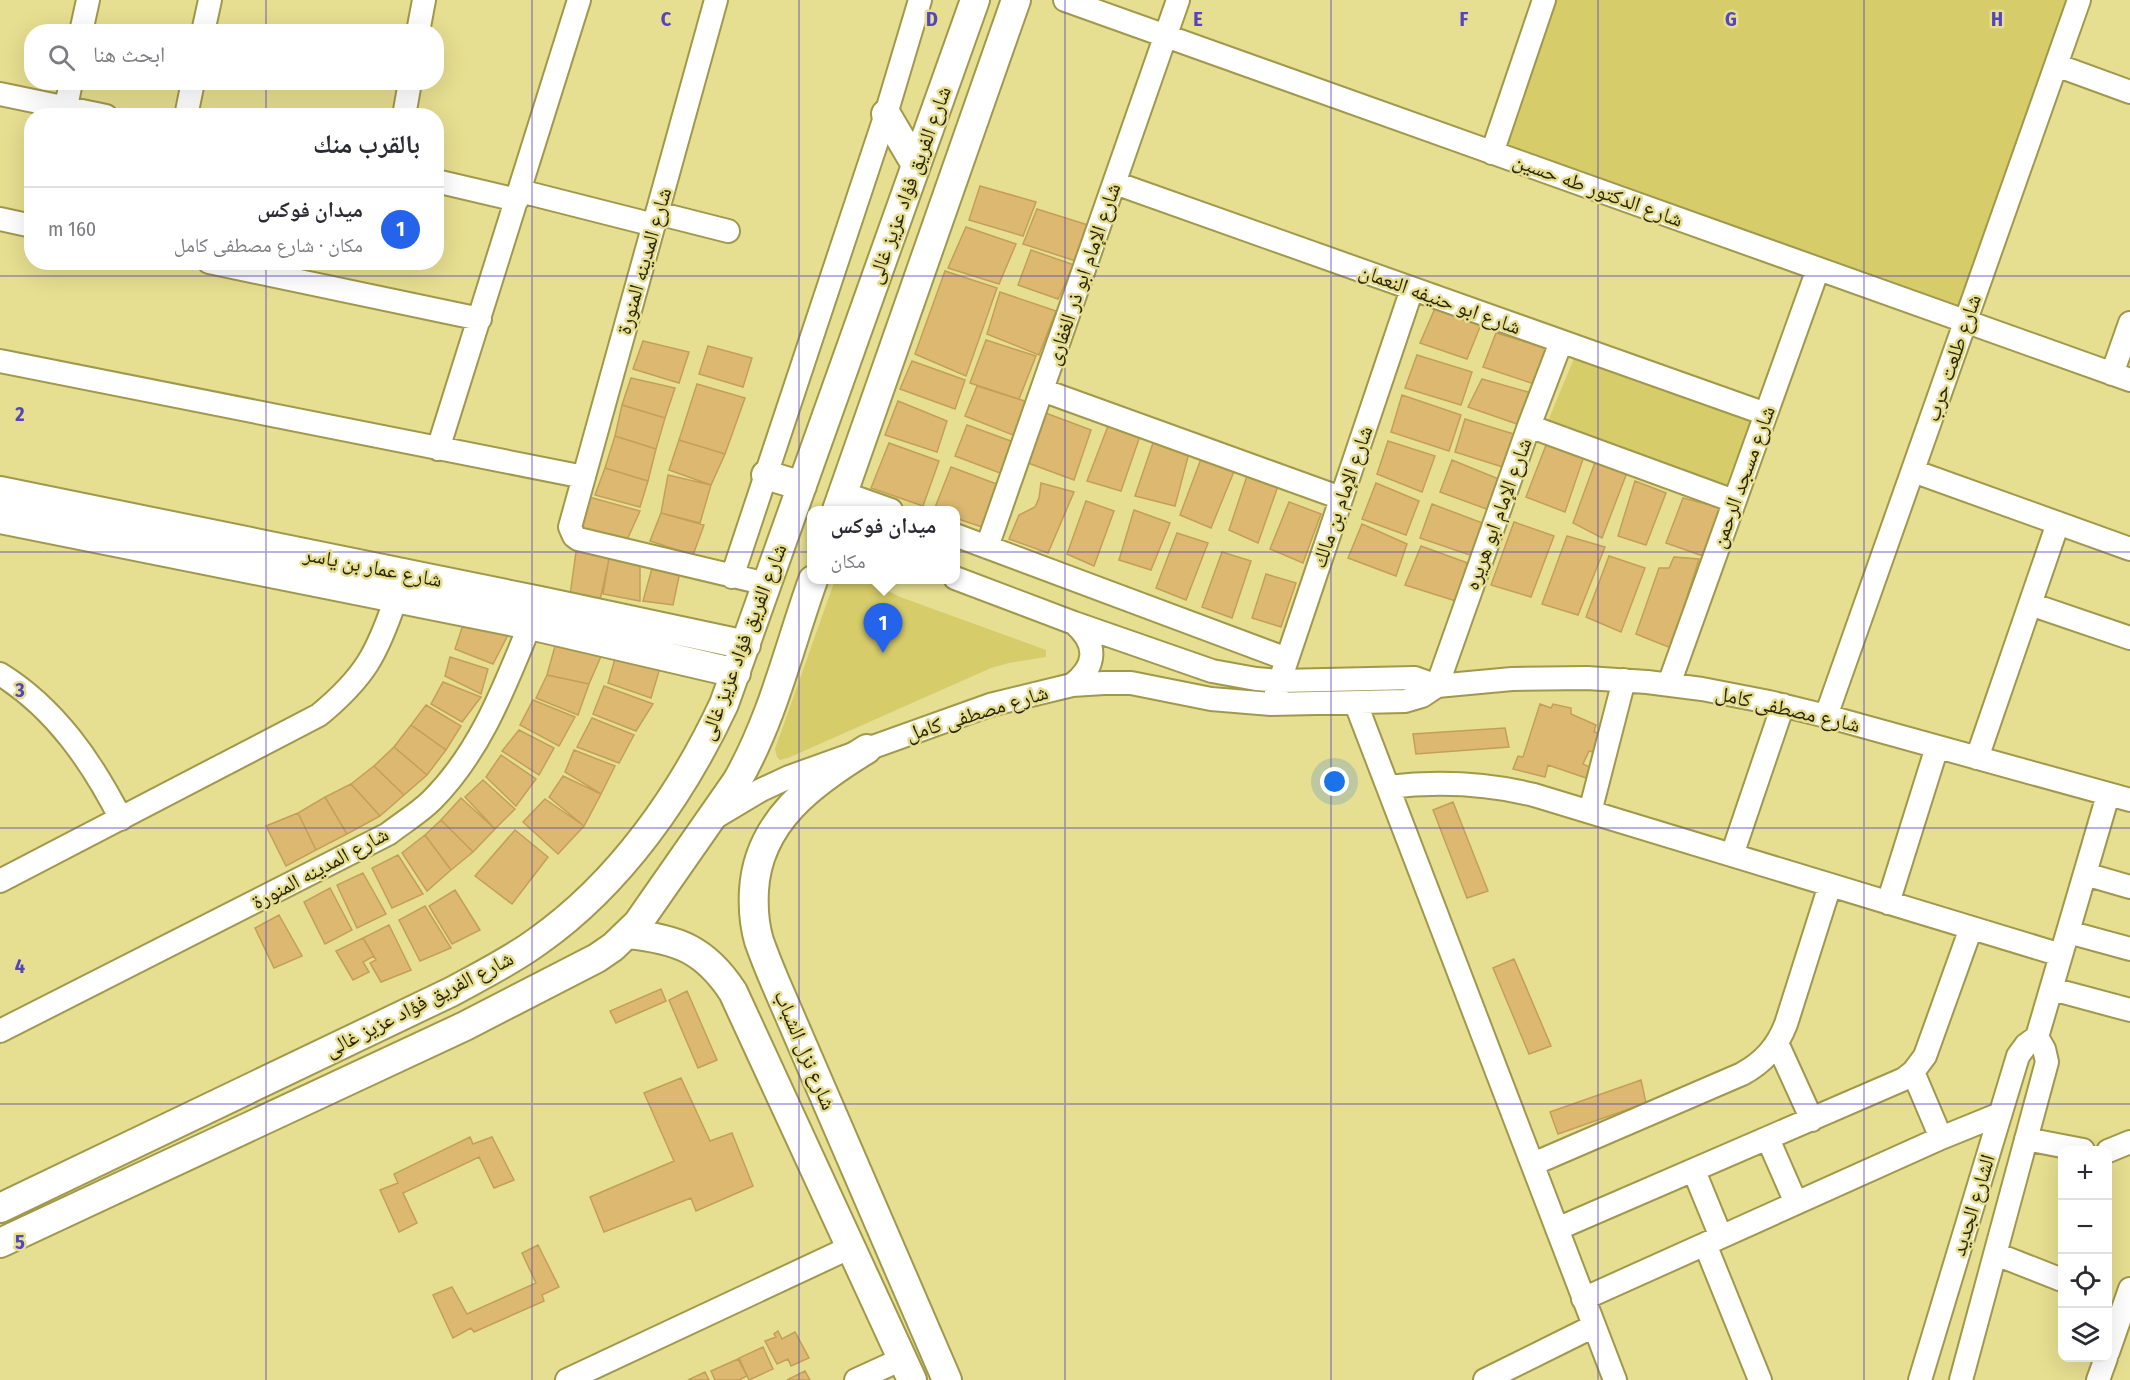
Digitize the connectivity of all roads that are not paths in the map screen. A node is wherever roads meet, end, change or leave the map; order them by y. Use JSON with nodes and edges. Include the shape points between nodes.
{"nodes":[{"id":1,"x":88,"y":0,"type":"edge"},
{"id":2,"x":210,"y":0,"type":"edge"},
{"id":3,"x":424,"y":0,"type":"edge"},
{"id":4,"x":579,"y":0,"type":"edge"},
{"id":5,"x":716,"y":0,"type":"edge"},
{"id":6,"x":920,"y":0,"type":"edge"},
{"id":7,"x":975,"y":0,"type":"edge"},
{"id":8,"x":1016,"y":0,"type":"edge"},
{"id":9,"x":1065,"y":0,"type":"edge"},
{"id":10,"x":1178,"y":0,"type":"edge"},
{"id":11,"x":1542,"y":0,"type":"edge"},
{"id":12,"x":2079,"y":0,"type":"edge"},
{"id":13,"x":83,"y":24,"type":"edge"},
{"id":14,"x":205,"y":24,"type":"edge"},
{"id":15,"x":420,"y":24,"type":"edge"},
{"id":16,"x":1166,"y":36,"type":"junction"},
{"id":17,"x":2056,"y":65,"type":"junction"},
{"id":18,"x":69,"y":90,"type":"edge"},
{"id":19,"x":191,"y":90,"type":"edge"},
{"id":20,"x":409,"y":90,"type":"edge"},
{"id":21,"x":2130,"y":92,"type":"edge"},
{"id":22,"x":0,"y":94,"type":"edge"},
{"id":23,"x":66,"y":107,"type":"junction"},
{"id":24,"x":70,"y":108,"type":"edge"},
{"id":25,"x":188,"y":108,"type":"edge"},
{"id":26,"x":405,"y":108,"type":"edge"},
{"id":27,"x":886,"y":114,"type":"junction"},
{"id":28,"x":1492,"y":153,"type":"junction"},
{"id":29,"x":916,"y":165,"type":"junction"},
{"id":30,"x":444,"y":182,"type":"edge"},
{"id":31,"x":1115,"y":183,"type":"junction"},
{"id":32,"x":518,"y":195,"type":"junction"},
{"id":33,"x":0,"y":219,"type":"edge"},
{"id":34,"x":655,"y":219,"type":"junction"},
{"id":35,"x":24,"y":224,"type":"edge"},
{"id":36,"x":728,"y":231,"type":"dead end"},
{"id":37,"x":1818,"y":269,"type":"junction"},
{"id":38,"x":247,"y":270,"type":"edge"},
{"id":39,"x":1412,"y":289,"type":"junction"},
{"id":40,"x":480,"y":319,"type":"junction"},
{"id":41,"x":1965,"y":322,"type":"junction"},
{"id":42,"x":2130,"y":323,"type":"edge"},
{"id":43,"x":1561,"y":342,"type":"junction"},
{"id":44,"x":0,"y":361,"type":"edge"},
{"id":45,"x":2121,"y":377,"type":"edge"},
{"id":46,"x":1042,"y":390,"type":"junction"},
{"id":47,"x":1766,"y":414,"type":"junction"},
{"id":48,"x":1529,"y":426,"type":"junction"},
{"id":49,"x":438,"y":449,"type":"junction"},
{"id":50,"x":1913,"y":471,"type":"junction"},
{"id":51,"x":766,"y":475,"type":"junction"},
{"id":52,"x":584,"y":477,"type":"junction"},
{"id":53,"x":802,"y":486,"type":"junction"},
{"id":54,"x":0,"y":491,"type":"edge"},
{"id":55,"x":1341,"y":498,"type":"junction"},
{"id":56,"x":1734,"y":501,"type":"junction"},
{"id":57,"x":840,"y":505,"type":"edge"},
{"id":58,"x":0,"y":519,"type":"edge"},
{"id":59,"x":2058,"y":523,"type":"junction"},
{"id":60,"x":960,"y":537,"type":"edge"},
{"id":61,"x":987,"y":547,"type":"junction"},
{"id":62,"x":2130,"y":549,"type":"edge"},
{"id":63,"x":732,"y":577,"type":"junction"},
{"id":64,"x":960,"y":580,"type":"edge"},
{"id":65,"x":767,"y":584,"type":"junction"},
{"id":66,"x":811,"y":584,"type":"edge"},
{"id":67,"x":396,"y":598,"type":"junction"},
{"id":68,"x":2030,"y":604,"type":"junction"},
{"id":69,"x":535,"y":613,"type":"junction"},
{"id":70,"x":1074,"y":623,"type":"junction"},
{"id":71,"x":2130,"y":638,"type":"edge"},
{"id":72,"x":746,"y":645,"type":"junction"},
{"id":73,"x":1284,"y":670,"type":"junction"},
{"id":74,"x":736,"y":673,"type":"junction"},
{"id":75,"x":0,"y":674,"type":"edge"},
{"id":76,"x":1624,"y":680,"type":"junction"},
{"id":77,"x":1669,"y":684,"type":"junction"},
{"id":78,"x":1072,"y":685,"type":"junction"},
{"id":79,"x":1437,"y":686,"type":"junction"},
{"id":80,"x":1271,"y":704,"type":"junction"},
{"id":81,"x":1356,"y":704,"type":"junction"},
{"id":82,"x":1783,"y":705,"type":"junction"},
{"id":83,"x":1826,"y":716,"type":"junction"},
{"id":84,"x":1936,"y":747,"type":"junction"},
{"id":85,"x":867,"y":748,"type":"junction"},
{"id":86,"x":1977,"y":758,"type":"junction"},
{"id":87,"x":1388,"y":787,"type":"junction"},
{"id":88,"x":2119,"y":797,"type":"edge"},
{"id":89,"x":1590,"y":812,"type":"junction"},
{"id":90,"x":121,"y":819,"type":"junction"},
{"id":91,"x":708,"y":822,"type":"junction"},
{"id":92,"x":1732,"y":855,"type":"junction"},
{"id":93,"x":2085,"y":874,"type":"junction"},
{"id":94,"x":0,"y":881,"type":"edge"},
{"id":95,"x":1830,"y":885,"type":"junction"},
{"id":96,"x":2130,"y":887,"type":"edge"},
{"id":97,"x":1888,"y":903,"type":"junction"},
{"id":98,"x":1971,"y":928,"type":"junction"},
{"id":99,"x":2068,"y":932,"type":"junction"},
{"id":100,"x":628,"y":934,"type":"junction"},
{"id":101,"x":2130,"y":949,"type":"edge"},
{"id":102,"x":2061,"y":956,"type":"junction"},
{"id":103,"x":2052,"y":989,"type":"junction"},
{"id":104,"x":451,"y":992,"type":"junction"},
{"id":105,"x":2130,"y":1010,"type":"edge"},
{"id":106,"x":465,"y":1026,"type":"junction"},
{"id":107,"x":0,"y":1031,"type":"edge"},
{"id":108,"x":2037,"y":1037,"type":"junction"},
{"id":109,"x":348,"y":1042,"type":"junction"},
{"id":110,"x":1777,"y":1043,"type":"junction"},
{"id":111,"x":1912,"y":1072,"type":"junction"},
{"id":112,"x":357,"y":1077,"type":"junction"},
{"id":113,"x":2000,"y":1114,"type":"junction"},
{"id":114,"x":1812,"y":1120,"type":"junction"},
{"id":115,"x":1941,"y":1138,"type":"junction"},
{"id":116,"x":1768,"y":1139,"type":"junction"},
{"id":117,"x":2026,"y":1139,"type":"junction"},
{"id":118,"x":2062,"y":1146,"type":"edge"},
{"id":119,"x":1533,"y":1164,"type":"junction"},
{"id":120,"x":1694,"y":1171,"type":"junction"},
{"id":121,"x":858,"y":1173,"type":"junction"},
{"id":122,"x":825,"y":1189,"type":"junction"},
{"id":123,"x":1796,"y":1203,"type":"junction"},
{"id":124,"x":0,"y":1208,"type":"edge"},
{"id":125,"x":1557,"y":1229,"type":"junction"},
{"id":126,"x":1713,"y":1240,"type":"junction"},
{"id":127,"x":0,"y":1243,"type":"edge"},
{"id":128,"x":851,"y":1247,"type":"junction"},
{"id":129,"x":1996,"y":1254,"type":"junction"},
{"id":130,"x":2058,"y":1278,"type":"edge"},
{"id":131,"x":2121,"y":1298,"type":"edge"},
{"id":132,"x":1584,"y":1299,"type":"junction"},
{"id":133,"x":1594,"y":1326,"type":"junction"},
{"id":134,"x":2112,"y":1335,"type":"edge"},
{"id":135,"x":2105,"y":1362,"type":"edge"},
{"id":136,"x":907,"y":1369,"type":"edge"},
{"id":137,"x":592,"y":1375,"type":"edge"},
{"id":138,"x":567,"y":1380,"type":"edge"},
{"id":139,"x":856,"y":1380,"type":"edge"},
{"id":140,"x":948,"y":1380,"type":"edge"},
{"id":141,"x":1485,"y":1380,"type":"edge"},
{"id":142,"x":1615,"y":1380,"type":"edge"},
{"id":143,"x":1760,"y":1380,"type":"edge"},
{"id":144,"x":1920,"y":1380,"type":"edge"},
{"id":145,"x":1961,"y":1380,"type":"edge"},
{"id":146,"x":2098,"y":1380,"type":"edge"}],
"edges":[{"from":1,"to":13,"type":"street"},
{"from":2,"to":14,"type":"street"},
{"from":3,"to":15,"type":"street"},
{"from":4,"to":32,"type":"street"},
{"from":5,"to":34,"type":"street","name":"شارع المدينه المنورة"},
{"from":6,"to":27,"type":"street"},
{"from":7,"to":29,"type":"street","name":"شارع الفريق فؤاد عزيز غالى"},
{"from":8,"to":57,"type":"street","name":"شارع الفريق فؤاد عزيز غالى"},
{"from":9,"to":16,"type":"street","name":"شارع الدكتور طه حسين"},
{"from":10,"to":16,"type":"street","name":"شارع الإمام ابو ذر الغفارى"},
{"from":11,"to":28,"type":"street"},
{"from":12,"to":17,"type":"street","name":"شارع طلعت حرب"},
{"from":16,"to":28,"type":"street","name":"شارع الدكتور طه حسين"},
{"from":16,"to":31,"type":"street","name":"شارع الإمام ابو ذر الغفارى"},
{"from":17,"to":21,"type":"street"},
{"from":17,"to":41,"type":"street","name":"شارع طلعت حرب"},
{"from":18,"to":23,"type":"street"},
{"from":19,"to":25,"type":"street"},
{"from":20,"to":26,"type":"street"},
{"from":22,"to":23,"type":"street"},
{"from":23,"to":24,"type":"street"},
{"from":27,"to":29,"type":"street"},
{"from":27,"to":51,"type":"street"},
{"from":28,"to":37,"type":"street","name":"شارع الدكتور طه حسين"},
{"from":29,"to":53,"type":"street","name":"شارع الفريق فؤاد عزيز غالى"},
{"from":30,"to":32,"type":"street"},
{"from":31,"to":39,"type":"street","name":"شارع ابو حنيفه النعمان"},
{"from":31,"to":46,"type":"street","name":"شارع الإمام ابو ذر الغفارى"},
{"from":32,"to":34,"type":"street"},
{"from":32,"to":40,"type":"street"},
{"from":33,"to":35,"type":"street"},
{"from":34,"to":36,"type":"street"},
{"from":34,"to":52,"type":"street","name":"شارع المدينه المنورة"},
{"from":37,"to":41,"type":"street","name":"شارع الدكتور طه حسين"},
{"from":37,"to":47,"type":"street","name":"شارع مسجد الرحمن"},
{"from":38,"to":40,"type":"street"},
{"from":39,"to":43,"type":"street","name":"شارع ابو حنيفه النعمان"},
{"from":39,"to":55,"type":"street","name":"شارع الإمام بن مالك"},
{"from":40,"to":49,"type":"street"},
{"from":41,"to":45,"type":"street","name":"شارع الدكتور طه حسين"},
{"from":41,"to":50,"type":"street","name":"شارع طلعت حرب"},
{"from":42,"to":45,"type":"street"},
{"from":43,"to":47,"type":"street","name":"شارع ابو حنيفه النعمان"},
{"from":43,"to":48,"type":"street","name":"شارع الإمام ابو هريره"},
{"from":44,"to":49,"type":"street"},
{"from":46,"to":55,"type":"street"},
{"from":46,"to":61,"type":"street","name":"شارع الإمام ابو ذر الغفارى"},
{"from":47,"to":56,"type":"street","name":"شارع مسجد الرحمن"},
{"from":48,"to":56,"type":"street"},
{"from":48,"to":79,"type":"street","name":"شارع الإمام ابو هريره"},
{"from":49,"to":52,"type":"street"},
{"from":50,"to":59,"type":"street"},
{"from":50,"to":83,"type":"street","name":"شارع طلعت حرب"},
{"from":51,"to":53,"type":"street"},
{"from":51,"to":63,"type":"street"},
{"from":52,"to":63,"type":"street","name":"شارع المدينه المنورة","via":[[571,522],[571,532],[578,539]]},
{"from":53,"to":65,"type":"street","name":"شارع الفريق فؤاد عزيز غالى"},
{"from":54,"to":69,"type":"street","name":"شارع عمار بن ياسر"},
{"from":55,"to":73,"type":"street","name":"شارع الإمام بن مالك"},
{"from":56,"to":77,"type":"street","name":"شارع مسجد الرحمن"},
{"from":58,"to":67,"type":"street","name":"شارع عمار بن ياسر"},
{"from":59,"to":62,"type":"street"},
{"from":59,"to":68,"type":"street"},
{"from":60,"to":61,"type":"street"},
{"from":61,"to":73,"type":"street"},
{"from":63,"to":65,"type":"street"},
{"from":64,"to":70,"type":"street","name":"شارع مصطفى كامل"},
{"from":65,"to":72,"type":"street","name":"شارع الفريق فؤاد عزيز غالى"},
{"from":66,"to":91,"type":"street","name":"شارع الفريق فؤاد عزيز غالى","via":[[762,732],[737,781]]},
{"from":67,"to":69,"type":"street","name":"شارع عمار بن ياسر"},
{"from":67,"to":90,"type":"street","via":[[369,664],[347,692],[319,715]]},
{"from":68,"to":71,"type":"street"},
{"from":68,"to":86,"type":"street"},
{"from":69,"to":72,"type":"street","name":"شارع عمار بن ياسر"},
{"from":69,"to":74,"type":"street","name":"شارع عمار بن ياسر"},
{"from":69,"to":107,"type":"street","name":"شارع المدينه المنورة","via":[[493,712],[466,759],[431,801],[388,834]]},
{"from":70,"to":73,"type":"street","name":"شارع مصطفى كامل","via":[[1212,671],[1256,679]]},
{"from":70,"to":78,"type":"street","via":[[1087,637],[1092,655],[1082,678]]},
{"from":72,"to":74,"type":"street","name":"شارع الفريق فؤاد عزيز غالى"},
{"from":73,"to":79,"type":"street","name":"شارع مصطفى كامل","via":[[1406,678]]},
{"from":73,"to":80,"type":"street","name":"شارع الإمام بن مالك"},
{"from":74,"to":104,"type":"street","name":"شارع الفريق فؤاد عزيز غالى","via":[[695,762],[658,819],[627,856],[555,928],[510,960]]},
{"from":75,"to":90,"type":"street","via":[[44,708],[75,742]]},
{"from":76,"to":77,"type":"street","name":"شارع مصطفى كامل"},
{"from":76,"to":79,"type":"street","name":"شارع مصطفى كامل","via":[[1549,678]]},
{"from":76,"to":89,"type":"street"},
{"from":77,"to":82,"type":"street","name":"شارع مصطفى كامل"},
{"from":78,"to":80,"type":"street","name":"شارع مصطفى كامل","via":[[1131,683],[1211,699]]},
{"from":78,"to":85,"type":"street","name":"شارع مصطفى كامل","via":[[990,705]]},
{"from":79,"to":81,"type":"street","name":"شارع مصطفى كامل","via":[[1414,699]]},
{"from":80,"to":81,"type":"street","name":"شارع مصطفى كامل"},
{"from":81,"to":87,"type":"street"},
{"from":82,"to":83,"type":"street","name":"شارع مصطفى كامل"},
{"from":82,"to":92,"type":"street"},
{"from":83,"to":84,"type":"street","name":"شارع مصطفى كامل"},
{"from":84,"to":86,"type":"street","name":"شارع مصطفى كامل"},
{"from":84,"to":97,"type":"street"},
{"from":85,"to":91,"type":"street","name":"شارع مصطفى كامل","via":[[789,777]]},
{"from":85,"to":121,"type":"street","name":"شارع نزل الشباب","via":[[798,798],[771,830],[758,865],[754,902],[765,957]]},
{"from":86,"to":88,"type":"street","name":"شارع مصطفى كامل"},
{"from":87,"to":89,"type":"street","via":[[1486,785]]},
{"from":87,"to":119,"type":"street"},
{"from":88,"to":93,"type":"street","name":"الشارع الجديد"},
{"from":89,"to":92,"type":"street"},
{"from":90,"to":94,"type":"street"},
{"from":91,"to":100,"type":"street","name":"شارع الفريق فؤاد عزيز غالى"},
{"from":92,"to":95,"type":"street"},
{"from":93,"to":96,"type":"street"},
{"from":93,"to":99,"type":"street","name":"الشارع الجديد"},
{"from":95,"to":97,"type":"street"},
{"from":95,"to":110,"type":"street"},
{"from":97,"to":98,"type":"street"},
{"from":98,"to":102,"type":"street"},
{"from":98,"to":111,"type":"street","via":[[1925,1056]]},
{"from":99,"to":101,"type":"street"},
{"from":99,"to":102,"type":"street","name":"الشارع الجديد"},
{"from":100,"to":106,"type":"street","name":"شارع الفريق فؤاد عزيز غالى","via":[[597,958]]},
{"from":100,"to":122,"type":"street","name":"شارع نزل الشباب","via":[[675,941],[709,961],[723,975]]},
{"from":102,"to":103,"type":"street","name":"الشارع الجديد"},
{"from":103,"to":105,"type":"street"},
{"from":103,"to":108,"type":"street","name":"الشارع الجديد"},
{"from":104,"to":106,"type":"street","via":[[450,1012]]},
{"from":104,"to":109,"type":"street","name":"شارع الفريق فؤاد عزيز غالى"},
{"from":106,"to":112,"type":"street","name":"شارع الفريق فؤاد عزيز غالى"},
{"from":108,"to":113,"type":"street","name":"الشارع الجديد","via":[[2018,1056]]},
{"from":108,"to":117,"type":"street","name":"الشارع الجديد","via":[[2047,1062]]},
{"from":109,"to":112,"type":"street","via":[[355,1045],[362,1058]]},
{"from":109,"to":124,"type":"street","name":"شارع الفريق فؤاد عزيز غالى"},
{"from":110,"to":114,"type":"street"},
{"from":110,"to":119,"type":"street","via":[[1762,1061],[1742,1074]]},
{"from":111,"to":114,"type":"street","via":[[1895,1084]]},
{"from":111,"to":115,"type":"street"},
{"from":112,"to":127,"type":"street","name":"شارع الفريق فؤاد عزيز غالى"},
{"from":113,"to":115,"type":"street"},
{"from":113,"to":144,"type":"street","name":"الشارع الجديد"},
{"from":114,"to":116,"type":"street"},
{"from":115,"to":123,"type":"street"},
{"from":116,"to":120,"type":"street"},
{"from":116,"to":123,"type":"street"},
{"from":117,"to":118,"type":"street"},
{"from":117,"to":129,"type":"street","name":"الشارع الجديد"},
{"from":119,"to":125,"type":"street"},
{"from":120,"to":125,"type":"street"},
{"from":120,"to":126,"type":"street"},
{"from":121,"to":122,"type":"street"},
{"from":121,"to":140,"type":"street","name":"شارع نزل الشباب"},
{"from":122,"to":128,"type":"street","name":"شارع نزل الشباب"},
{"from":123,"to":126,"type":"street"},
{"from":125,"to":132,"type":"street"},
{"from":126,"to":132,"type":"street"},
{"from":126,"to":143,"type":"street"},
{"from":128,"to":136,"type":"street","name":"شارع نزل الشباب"},
{"from":128,"to":137,"type":"street"},
{"from":129,"to":130,"type":"street"},
{"from":129,"to":145,"type":"street","name":"الشارع الجديد"},
{"from":131,"to":134,"type":"street"},
{"from":132,"to":133,"type":"street"},
{"from":133,"to":141,"type":"street"},
{"from":133,"to":142,"type":"street"},
{"from":135,"to":146,"type":"street"},
{"from":136,"to":139,"type":"street"},
{"from":137,"to":138,"type":"street"}]}
